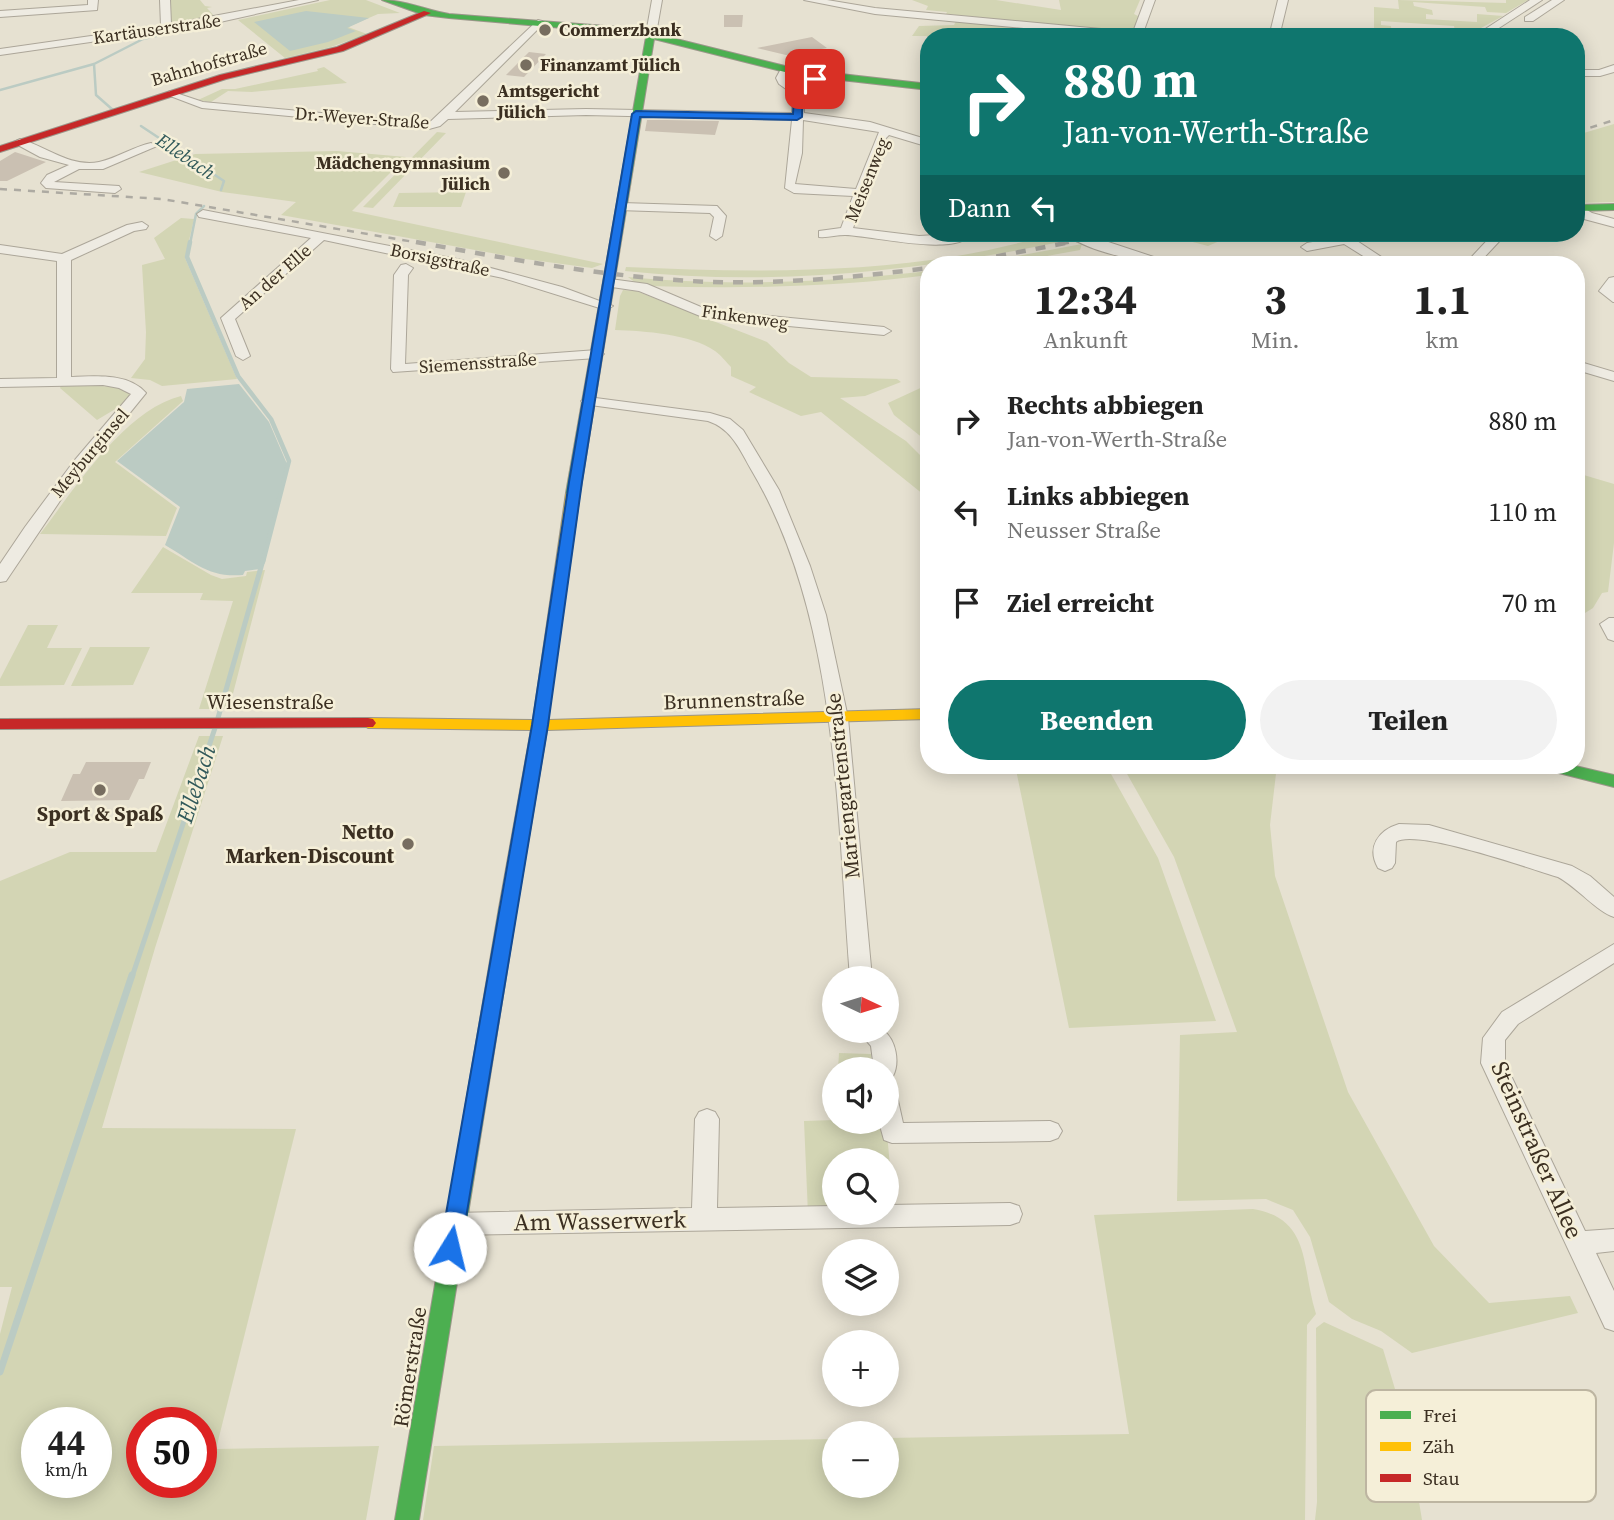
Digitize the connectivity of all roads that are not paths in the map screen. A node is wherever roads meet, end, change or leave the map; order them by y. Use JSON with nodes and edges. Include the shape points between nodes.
{"nodes":[{"id":1,"x":93,"y":0,"type":"edge"},
{"id":2,"x":165,"y":0,"type":"edge"},
{"id":3,"x":313,"y":0,"type":"edge"},
{"id":4,"x":386,"y":0,"type":"edge"},
{"id":5,"x":657,"y":0,"type":"edge"},
{"id":6,"x":809,"y":0,"type":"edge"},
{"id":7,"x":1150,"y":0,"type":"edge"},
{"id":8,"x":1283,"y":0,"type":"edge"},
{"id":9,"x":1537,"y":0,"type":"edge"},
{"id":10,"x":1559,"y":0,"type":"edge"},
{"id":11,"x":427,"y":13,"type":"junction"},
{"id":12,"x":0,"y":14,"type":"edge"},
{"id":13,"x":538,"y":23,"type":"junction"},
{"id":14,"x":1523,"y":23,"type":"dead end"},
{"id":15,"x":177,"y":27,"type":"junction"},
{"id":16,"x":1069,"y":28,"type":"edge"},
{"id":17,"x":1139,"y":28,"type":"edge"},
{"id":18,"x":1276,"y":28,"type":"edge"},
{"id":19,"x":1492,"y":28,"type":"edge"},
{"id":20,"x":651,"y":34,"type":"junction"},
{"id":21,"x":692,"y":45,"type":"junction"},
{"id":22,"x":0,"y":52,"type":"edge"},
{"id":23,"x":648,"y":55,"type":"junction"},
{"id":24,"x":1614,"y":68,"type":"edge"},
{"id":25,"x":786,"y":69,"type":"junction"},
{"id":26,"x":1585,"y":73,"type":"edge"},
{"id":27,"x":821,"y":76,"type":"junction"},
{"id":28,"x":920,"y":86,"type":"edge"},
{"id":29,"x":799,"y":93,"type":"junction"},
{"id":30,"x":170,"y":94,"type":"junction"},
{"id":31,"x":636,"y":114,"type":"junction"},
{"id":32,"x":445,"y":116,"type":"junction"},
{"id":33,"x":797,"y":117,"type":"junction"},
{"id":34,"x":888,"y":130,"type":"junction"},
{"id":35,"x":920,"y":141,"type":"edge"},
{"id":36,"x":20,"y":142,"type":"junction"},
{"id":37,"x":151,"y":146,"type":"dead end"},
{"id":38,"x":0,"y":149,"type":"edge"},
{"id":39,"x":76,"y":165,"type":"junction"},
{"id":40,"x":115,"y":189,"type":"dead end"},
{"id":41,"x":862,"y":193,"type":"junction"},
{"id":42,"x":622,"y":207,"type":"junction"},
{"id":43,"x":1614,"y":207,"type":"edge"},
{"id":44,"x":1585,"y":208,"type":"edge"},
{"id":45,"x":203,"y":214,"type":"dead end"},
{"id":46,"x":1585,"y":214,"type":"edge"},
{"id":47,"x":1614,"y":223,"type":"edge"},
{"id":48,"x":142,"y":226,"type":"dead end"},
{"id":49,"x":846,"y":231,"type":"junction"},
{"id":50,"x":823,"y":233,"type":"dead end"},
{"id":51,"x":321,"y":236,"type":"junction"},
{"id":52,"x":716,"y":236,"type":"dead end"},
{"id":53,"x":920,"y":241,"type":"edge"},
{"id":54,"x":1090,"y":242,"type":"edge"},
{"id":55,"x":1335,"y":242,"type":"edge"},
{"id":56,"x":1349,"y":242,"type":"edge"},
{"id":57,"x":1492,"y":242,"type":"edge"},
{"id":58,"x":1307,"y":247,"type":"dead end"},
{"id":59,"x":0,"y":249,"type":"edge"},
{"id":60,"x":1140,"y":256,"type":"edge"},
{"id":61,"x":1372,"y":256,"type":"edge"},
{"id":62,"x":1479,"y":256,"type":"edge"},
{"id":63,"x":64,"y":258,"type":"junction"},
{"id":64,"x":405,"y":268,"type":"dead end"},
{"id":65,"x":1614,"y":281,"type":"edge"},
{"id":66,"x":610,"y":283,"type":"junction"},
{"id":67,"x":1613,"y":298,"type":"edge"},
{"id":68,"x":606,"y":306,"type":"junction"},
{"id":69,"x":884,"y":331,"type":"dead end"},
{"id":70,"x":597,"y":354,"type":"junction"},
{"id":71,"x":243,"y":356,"type":"dead end"},
{"id":72,"x":1585,"y":368,"type":"edge"},
{"id":73,"x":1614,"y":377,"type":"edge"},
{"id":74,"x":64,"y":382,"type":"junction"},
{"id":75,"x":0,"y":383,"type":"edge"},
{"id":76,"x":589,"y":401,"type":"junction"},
{"id":77,"x":0,"y":577,"type":"edge"},
{"id":78,"x":1614,"y":624,"type":"edge"},
{"id":79,"x":1614,"y":635,"type":"edge"},
{"id":80,"x":920,"y":714,"type":"edge"},
{"id":81,"x":839,"y":718,"type":"junction"},
{"id":82,"x":0,"y":724,"type":"edge"},
{"id":83,"x":540,"y":725,"type":"junction"},
{"id":84,"x":1585,"y":774,"type":"edge"},
{"id":85,"x":1614,"y":781,"type":"edge"},
{"id":86,"x":1385,"y":863,"type":"dead end"},
{"id":87,"x":1614,"y":909,"type":"edge"},
{"id":88,"x":1614,"y":953,"type":"edge"},
{"id":89,"x":860,"y":966,"type":"edge"},
{"id":90,"x":707,"y":1119,"type":"dead end"},
{"id":91,"x":1050,"y":1131,"type":"dead end"},
{"id":92,"x":899,"y":1133,"type":"edge"},
{"id":93,"x":1010,"y":1214,"type":"dead end"},
{"id":94,"x":704,"y":1219,"type":"junction"},
{"id":95,"x":454,"y":1224,"type":"junction"},
{"id":96,"x":1614,"y":1240,"type":"edge"},
{"id":97,"x":1579,"y":1243,"type":"junction"},
{"id":98,"x":1614,"y":1319,"type":"edge"},
{"id":99,"x":407,"y":1520,"type":"edge"}],
"edges":[{"from":1,"to":12,"type":"street","via":[[93,8]]},
{"from":2,"to":15,"type":"street"},
{"from":3,"to":15,"type":"street","name":"Kartäuserstraße"},
{"from":4,"to":11,"type":"main road"},
{"from":5,"to":20,"type":"street","name":"Römerstraße"},
{"from":6,"to":16,"type":"street","via":[[875,11]]},
{"from":7,"to":17,"type":"street"},
{"from":8,"to":18,"type":"street"},
{"from":9,"to":19,"type":"street"},
{"from":10,"to":14,"type":"street"},
{"from":11,"to":13,"type":"main road"},
{"from":11,"to":30,"type":"main road","name":"Bahnhofstraße","via":[[340,49]]},
{"from":13,"to":20,"type":"main road"},
{"from":13,"to":32,"type":"street"},
{"from":15,"to":22,"type":"street","name":"Kartäuserstraße"},
{"from":20,"to":21,"type":"main road"},
{"from":20,"to":23,"type":"main road","name":"Römerstraße"},
{"from":21,"to":23,"type":"main road","via":[[666,44]]},
{"from":21,"to":25,"type":"main road"},
{"from":23,"to":31,"type":"main road","name":"Römerstraße"},
{"from":24,"to":26,"type":"street"},
{"from":25,"to":27,"type":"main road"},
{"from":25,"to":29,"type":"street","via":[[783,82]]},
{"from":27,"to":28,"type":"main road"},
{"from":27,"to":29,"type":"street"},
{"from":29,"to":33,"type":"street"},
{"from":30,"to":32,"type":"street","name":"Dr.-Weyer-Straße","via":[[202,105],[429,126]]},
{"from":30,"to":36,"type":"main road","name":"Bahnhofstraße"},
{"from":31,"to":32,"type":"street","name":"Dr.-Weyer-Straße"},
{"from":31,"to":33,"type":"street","name":"Dr.-Weyer-Straße"},
{"from":31,"to":42,"type":"main road","name":"Römerstraße"},
{"from":33,"to":34,"type":"street","name":"Dr.-Weyer-Straße","via":[[850,121]]},
{"from":33,"to":41,"type":"street","via":[[789,185]]},
{"from":34,"to":35,"type":"street","name":"Dr.-Weyer-Straße"},
{"from":34,"to":41,"type":"street","name":"Meisenweg","via":[[881,137]]},
{"from":36,"to":38,"type":"main road","name":"Bahnhofstraße"},
{"from":36,"to":39,"type":"street"},
{"from":37,"to":39,"type":"street","via":[[99,166]]},
{"from":39,"to":40,"type":"street","via":[[47,183]]},
{"from":41,"to":49,"type":"street","name":"Meisenweg"},
{"from":42,"to":52,"type":"street","via":[[713,209],[720,216]]},
{"from":42,"to":66,"type":"main road","name":"Römerstraße"},
{"from":43,"to":44,"type":"main road"},
{"from":45,"to":51,"type":"street","name":"Borsigstraße"},
{"from":46,"to":47,"type":"street"},
{"from":48,"to":63,"type":"street"},
{"from":49,"to":50,"type":"street","name":"Meisenweg"},
{"from":49,"to":53,"type":"street","name":"Meisenweg"},
{"from":51,"to":68,"type":"street","name":"Borsigstraße","via":[[479,268]]},
{"from":51,"to":71,"type":"street","name":"An der Elle","via":[[228,318]]},
{"from":54,"to":60,"type":"street"},
{"from":55,"to":58,"type":"street"},
{"from":56,"to":61,"type":"street"},
{"from":57,"to":62,"type":"street"},
{"from":59,"to":63,"type":"street"},
{"from":63,"to":74,"type":"street"},
{"from":64,"to":70,"type":"street","name":"Siemensstraße","via":[[401,275],[409,285],[398,369]]},
{"from":65,"to":67,"type":"street","via":[[1606,290]]},
{"from":66,"to":68,"type":"main road","name":"Römerstraße"},
{"from":66,"to":69,"type":"street","name":"Finkenweg","via":[[642,287],[705,314]]},
{"from":68,"to":70,"type":"main road","name":"Römerstraße"},
{"from":70,"to":76,"type":"main road","name":"Römerstraße"},
{"from":72,"to":73,"type":"street"},
{"from":74,"to":75,"type":"street"},
{"from":74,"to":77,"type":"street","name":"Meyburginsel","via":[[120,383],[139,393],[55,493]]},
{"from":76,"to":81,"type":"street","name":"Mariengartenstraße","via":[[710,417],[736,430],[771,490],[802,566]]},
{"from":76,"to":83,"type":"main road","name":"Römerstraße"},
{"from":78,"to":79,"type":"street","via":[[1609,624]]},
{"from":80,"to":81,"type":"main road","name":"Brunnenstraße"},
{"from":81,"to":83,"type":"main road","name":"Brunnenstraße"},
{"from":81,"to":89,"type":"street","name":"Mariengartenstraße"},
{"from":82,"to":83,"type":"main road","name":"Wiesenstraße"},
{"from":83,"to":95,"type":"main road","name":"Römerstraße"},
{"from":84,"to":85,"type":"main road"},
{"from":86,"to":87,"type":"street","via":[[1386,841],[1392,834],[1429,832],[1565,871]]},
{"from":88,"to":97,"type":"street","name":"Steinstraßer Allee","via":[[1510,1018],[1494,1038],[1493,1063]]},
{"from":90,"to":94,"type":"street","name":"Am Wasserwerk"},
{"from":91,"to":92,"type":"street"},
{"from":93,"to":94,"type":"street","name":"Am Wasserwerk"},
{"from":94,"to":95,"type":"street","name":"Am Wasserwerk"},
{"from":95,"to":99,"type":"main road","name":"Römerstraße"},
{"from":96,"to":97,"type":"street"},
{"from":97,"to":98,"type":"street","name":"Steinstraßer Allee"}]}
